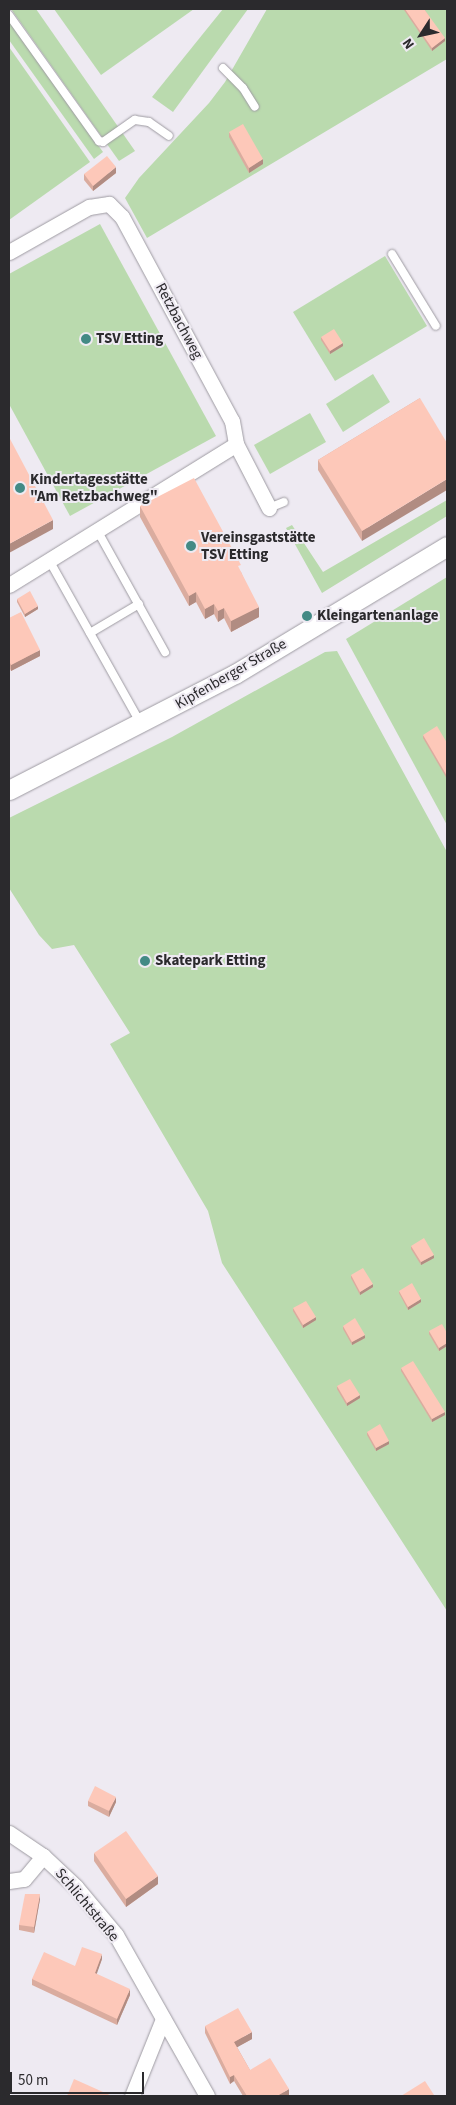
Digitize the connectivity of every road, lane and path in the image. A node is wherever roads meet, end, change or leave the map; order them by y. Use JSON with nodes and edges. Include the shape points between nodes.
{"nodes":[{"id":1,"x":9,"y":16,"type":"edge"},
{"id":2,"x":222,"y":68,"type":"dead end"},
{"id":3,"x":255,"y":107,"type":"dead end"},
{"id":4,"x":169,"y":136,"type":"dead end"},
{"id":5,"x":9,"y":252,"type":"edge"},
{"id":6,"x":392,"y":254,"type":"dead end"},
{"id":7,"x":436,"y":326,"type":"dead end"},
{"id":8,"x":236,"y":444,"type":"junction"},
{"id":9,"x":284,"y":502,"type":"dead end"},
{"id":10,"x":269,"y":508,"type":"joint"},
{"id":11,"x":97,"y":530,"type":"junction"},
{"id":12,"x":447,"y":546,"type":"edge"},
{"id":13,"x":49,"y":560,"type":"junction"},
{"id":14,"x":9,"y":585,"type":"edge"},
{"id":15,"x":138,"y":604,"type":"junction"},
{"id":16,"x":90,"y":633,"type":"junction"},
{"id":17,"x":165,"y":652,"type":"dead end"},
{"id":18,"x":141,"y":724,"type":"junction"},
{"id":19,"x":9,"y":790,"type":"edge"},
{"id":20,"x":9,"y":1833,"type":"edge"},
{"id":21,"x":43,"y":1856,"type":"junction"},
{"id":22,"x":9,"y":1881,"type":"edge"},
{"id":23,"x":163,"y":2019,"type":"junction"},
{"id":24,"x":132,"y":2096,"type":"edge"},
{"id":25,"x":207,"y":2096,"type":"edge"}],
"edges":[{"from":1,"to":4,"type":"lane","via":[[99,141],[103,142],[136,120],[148,122]]},
{"from":2,"to":3,"type":"lane","via":[[243,88]]},
{"from":5,"to":8,"type":"street","name":"Retzbachweg","via":[[89,207],[109,204],[122,217],[232,421]]},
{"from":6,"to":7,"type":"lane"},
{"from":8,"to":10,"type":"street","name":"Retzbachweg"},
{"from":8,"to":11,"type":"street"},
{"from":9,"to":10,"type":"lane"},
{"from":11,"to":13,"type":"street"},
{"from":11,"to":15,"type":"lane"},
{"from":12,"to":18,"type":"street","name":"Kipfenberger Straße","via":[[235,674]]},
{"from":13,"to":14,"type":"street"},
{"from":13,"to":16,"type":"lane"},
{"from":15,"to":16,"type":"lane"},
{"from":15,"to":17,"type":"lane"},
{"from":16,"to":18,"type":"lane"},
{"from":18,"to":19,"type":"street","name":"Kipfenberger Straße"},
{"from":20,"to":21,"type":"street","name":"Schlichtstraße"},
{"from":21,"to":22,"type":"street","via":[[24,1879]]},
{"from":21,"to":23,"type":"street","name":"Schlichtstraße","via":[[76,1887],[116,1936]]},
{"from":23,"to":24,"type":"street"},
{"from":23,"to":25,"type":"street","name":"Schlichtstraße"}]}
